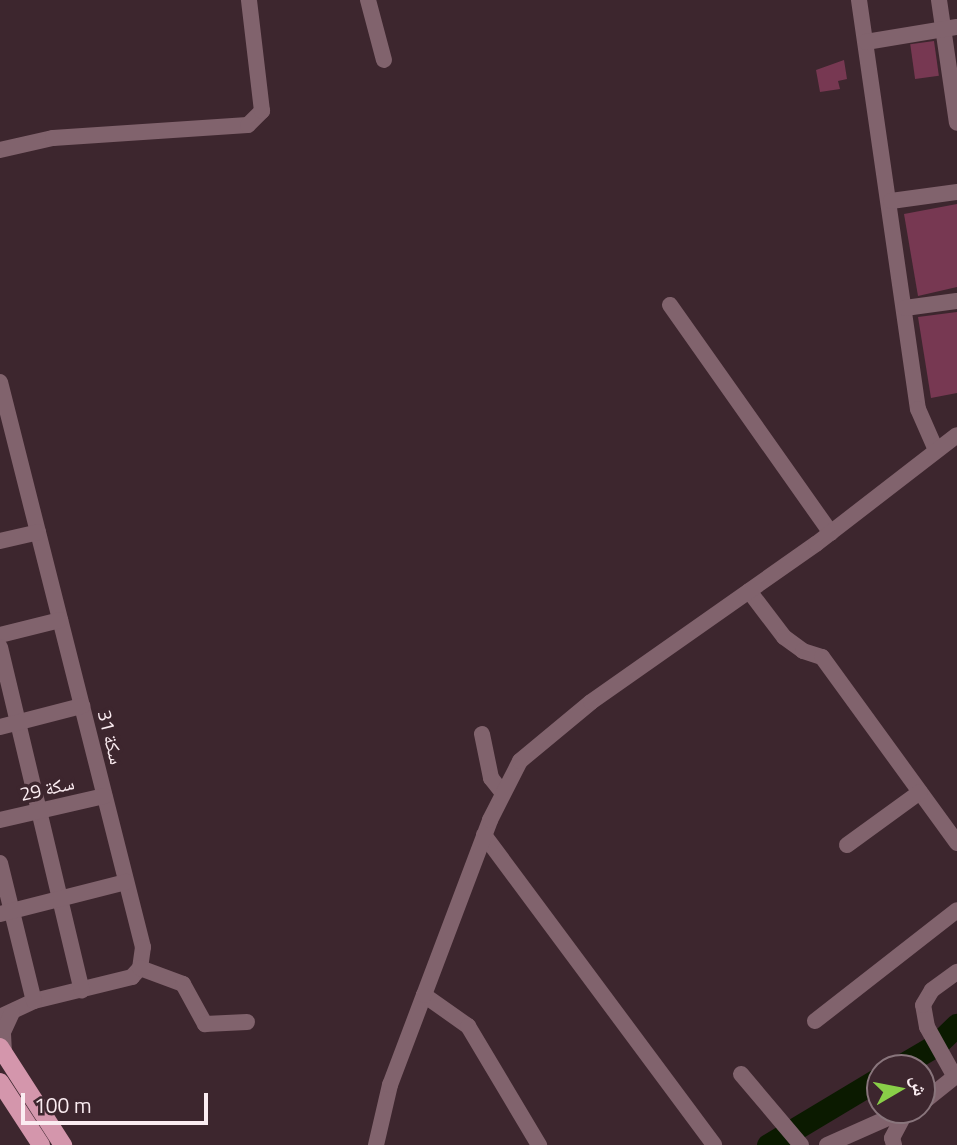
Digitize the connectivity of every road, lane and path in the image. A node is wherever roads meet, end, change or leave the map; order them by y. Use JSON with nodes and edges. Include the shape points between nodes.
{"nodes":[{"id":1,"x":249,"y":0,"type":"edge"},
{"id":2,"x":368,"y":0,"type":"edge"},
{"id":3,"x":859,"y":0,"type":"edge"},
{"id":4,"x":939,"y":0,"type":"edge"},
{"id":5,"x":950,"y":28,"type":"edge"},
{"id":6,"x":866,"y":41,"type":"junction"},
{"id":7,"x":384,"y":60,"type":"dead end"},
{"id":8,"x":957,"y":124,"type":"edge"},
{"id":9,"x":0,"y":150,"type":"edge"},
{"id":10,"x":957,"y":192,"type":"edge"},
{"id":11,"x":891,"y":201,"type":"junction"},
{"id":12,"x":957,"y":300,"type":"edge"},
{"id":13,"x":670,"y":304,"type":"dead end"},
{"id":14,"x":905,"y":308,"type":"junction"},
{"id":15,"x":0,"y":382,"type":"edge"},
{"id":16,"x":957,"y":435,"type":"edge"},
{"id":17,"x":8,"y":443,"type":"edge"},
{"id":18,"x":936,"y":450,"type":"junction"},
{"id":19,"x":38,"y":533,"type":"junction"},
{"id":20,"x":831,"y":533,"type":"junction"},
{"id":21,"x":0,"y":541,"type":"edge"},
{"id":22,"x":749,"y":591,"type":"junction"},
{"id":23,"x":60,"y":620,"type":"junction"},
{"id":24,"x":0,"y":635,"type":"edge"},
{"id":25,"x":0,"y":647,"type":"edge"},
{"id":26,"x":82,"y":706,"type":"junction"},
{"id":27,"x":19,"y":722,"type":"junction"},
{"id":28,"x":0,"y":727,"type":"edge"},
{"id":29,"x":482,"y":734,"type":"dead end"},
{"id":30,"x":502,"y":792,"type":"junction"},
{"id":31,"x":920,"y":792,"type":"junction"},
{"id":32,"x":104,"y":796,"type":"junction"},
{"id":33,"x":42,"y":811,"type":"junction"},
{"id":34,"x":0,"y":820,"type":"edge"},
{"id":35,"x":484,"y":835,"type":"junction"},
{"id":36,"x":957,"y":843,"type":"edge"},
{"id":37,"x":846,"y":845,"type":"dead end"},
{"id":38,"x":0,"y":863,"type":"edge"},
{"id":39,"x":127,"y":882,"type":"junction"},
{"id":40,"x":61,"y":899,"type":"junction"},
{"id":41,"x":957,"y":911,"type":"edge"},
{"id":42,"x":5,"y":912,"type":"edge"},
{"id":43,"x":140,"y":968,"type":"junction"},
{"id":44,"x":957,"y":972,"type":"edge"},
{"id":45,"x":82,"y":990,"type":"junction"},
{"id":46,"x":424,"y":995,"type":"junction"},
{"id":47,"x":34,"y":1001,"type":"junction"},
{"id":48,"x":6,"y":1015,"type":"edge"},
{"id":49,"x":815,"y":1021,"type":"dead end"},
{"id":50,"x":247,"y":1022,"type":"dead end"},
{"id":51,"x":2,"y":1050,"type":"edge"},
{"id":52,"x":741,"y":1074,"type":"dead end"},
{"id":53,"x":956,"y":1076,"type":"edge"},
{"id":54,"x":0,"y":1082,"type":"edge"},
{"id":55,"x":936,"y":1091,"type":"edge"},
{"id":56,"x":875,"y":1124,"type":"edge"},
{"id":57,"x":900,"y":1124,"type":"edge"},
{"id":58,"x":41,"y":1145,"type":"edge"},
{"id":59,"x":63,"y":1145,"type":"edge"},
{"id":60,"x":376,"y":1145,"type":"edge"},
{"id":61,"x":539,"y":1145,"type":"edge"},
{"id":62,"x":713,"y":1145,"type":"edge"},
{"id":63,"x":801,"y":1145,"type":"edge"},
{"id":64,"x":827,"y":1145,"type":"edge"},
{"id":65,"x":894,"y":1145,"type":"edge"}],
"edges":[{"from":1,"to":9,"type":"street","via":[[262,111],[248,125],[53,138]]},
{"from":2,"to":7,"type":"street"},
{"from":3,"to":6,"type":"street"},
{"from":4,"to":5,"type":"street"},
{"from":5,"to":6,"type":"street"},
{"from":5,"to":8,"type":"street"},
{"from":6,"to":11,"type":"street"},
{"from":10,"to":11,"type":"street"},
{"from":11,"to":14,"type":"street"},
{"from":12,"to":14,"type":"street"},
{"from":13,"to":20,"type":"street"},
{"from":14,"to":18,"type":"street","via":[[918,409]]},
{"from":15,"to":17,"type":"street","name":"سكة 31"},
{"from":16,"to":18,"type":"street"},
{"from":17,"to":19,"type":"street","name":"سكة 31"},
{"from":18,"to":20,"type":"street"},
{"from":19,"to":21,"type":"street"},
{"from":19,"to":23,"type":"street","name":"سكة 31"},
{"from":20,"to":22,"type":"street"},
{"from":22,"to":30,"type":"street","via":[[549,734],[520,761]]},
{"from":22,"to":31,"type":"street","via":[[784,637],[803,651],[822,657]]},
{"from":23,"to":24,"type":"street"},
{"from":23,"to":26,"type":"street","name":"سكة 31"},
{"from":25,"to":27,"type":"street"},
{"from":26,"to":27,"type":"street"},
{"from":26,"to":32,"type":"street","name":"سكة 31"},
{"from":27,"to":28,"type":"street"},
{"from":27,"to":33,"type":"street"},
{"from":29,"to":30,"type":"street","via":[[491,778]]},
{"from":30,"to":35,"type":"street"},
{"from":31,"to":36,"type":"street"},
{"from":31,"to":37,"type":"street"},
{"from":32,"to":33,"type":"street","name":"سكة 29"},
{"from":32,"to":39,"type":"street","name":"سكة 31"},
{"from":33,"to":34,"type":"street","name":"سكة 29"},
{"from":33,"to":40,"type":"street"},
{"from":35,"to":46,"type":"street"},
{"from":35,"to":62,"type":"street"},
{"from":38,"to":42,"type":"street"},
{"from":39,"to":40,"type":"street"},
{"from":39,"to":43,"type":"street","name":"سكة 31","via":[[143,947]]},
{"from":40,"to":42,"type":"street"},
{"from":40,"to":45,"type":"street"},
{"from":41,"to":49,"type":"street"},
{"from":42,"to":47,"type":"street"},
{"from":43,"to":45,"type":"street","via":[[125,980]]},
{"from":43,"to":50,"type":"street","via":[[183,984],[205,1024]]},
{"from":44,"to":53,"type":"street","via":[[932,990],[923,1005],[927,1027]]},
{"from":45,"to":47,"type":"street"},
{"from":46,"to":60,"type":"street","via":[[390,1085]]},
{"from":46,"to":61,"type":"street","via":[[468,1026]]},
{"from":47,"to":48,"type":"street"},
{"from":48,"to":51,"type":"street"},
{"from":51,"to":59,"type":"main road"},
{"from":52,"to":63,"type":"street"},
{"from":53,"to":55,"type":"street"},
{"from":54,"to":58,"type":"main road"},
{"from":56,"to":64,"type":"street"},
{"from":57,"to":65,"type":"street","via":[[892,1138]]}]}
